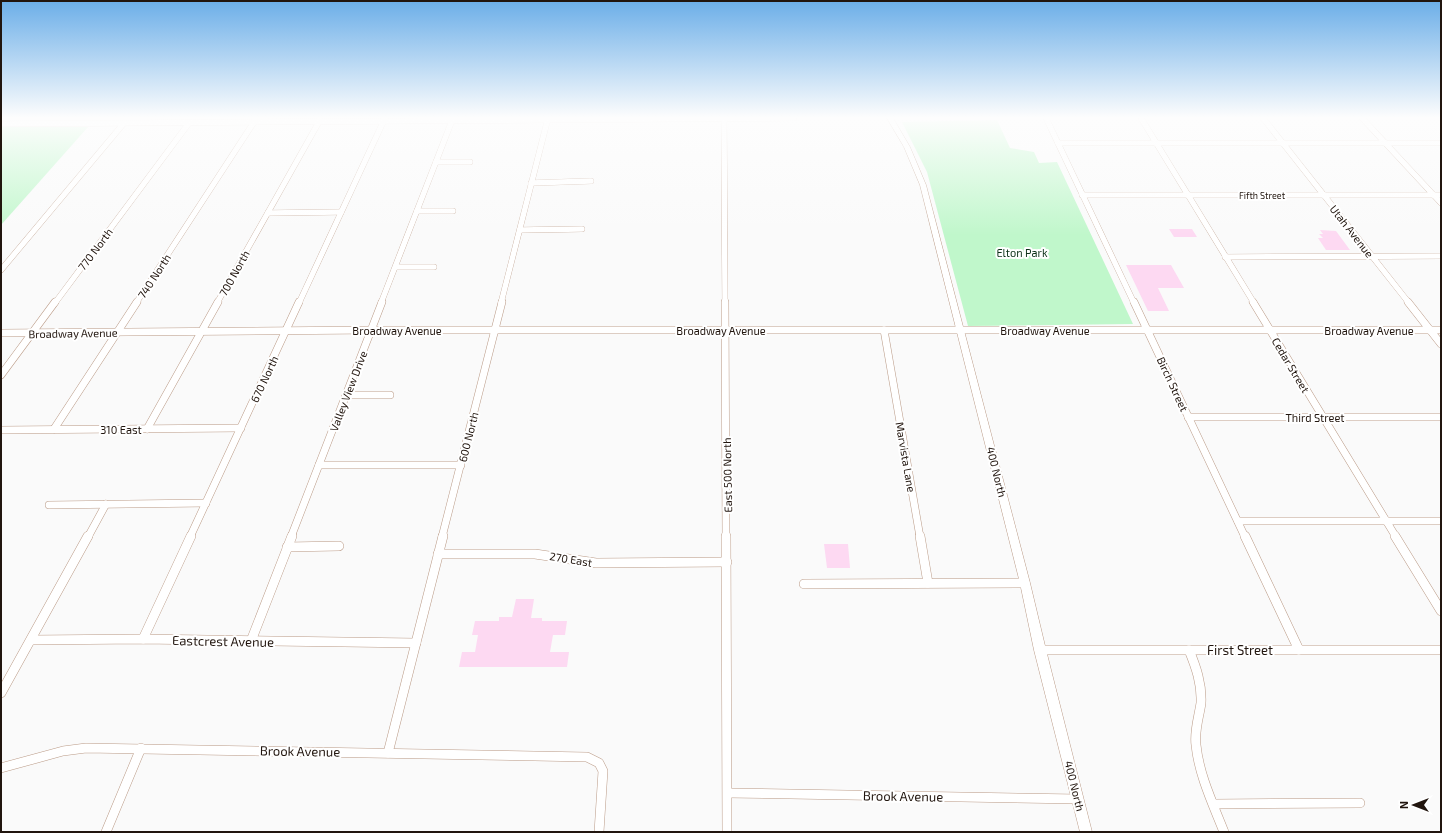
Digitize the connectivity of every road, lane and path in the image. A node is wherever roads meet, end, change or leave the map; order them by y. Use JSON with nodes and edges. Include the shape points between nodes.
{"nodes":[{"id":1,"x":96,"y":157,"type":"edge"},
{"id":2,"x":164,"y":157,"type":"edge"},
{"id":3,"x":231,"y":157,"type":"edge"},
{"id":4,"x":299,"y":157,"type":"edge"},
{"id":5,"x":367,"y":157,"type":"edge"},
{"id":6,"x":438,"y":157,"type":"edge"},
{"id":7,"x":538,"y":157,"type":"edge"},
{"id":8,"x":724,"y":157,"type":"edge"},
{"id":9,"x":911,"y":157,"type":"edge"},
{"id":10,"x":1064,"y":157,"type":"edge"},
{"id":11,"x":1165,"y":157,"type":"edge"},
{"id":12,"x":1294,"y":157,"type":"edge"},
{"id":13,"x":1398,"y":157,"type":"edge"},
{"id":14,"x":436,"y":162,"type":"junction"},
{"id":15,"x":470,"y":162,"type":"dead end"},
{"id":16,"x":591,"y":181,"type":"dead end"},
{"id":17,"x":531,"y":184,"type":"junction"},
{"id":18,"x":1082,"y":195,"type":"junction"},
{"id":19,"x":1188,"y":195,"type":"junction"},
{"id":20,"x":1324,"y":195,"type":"junction"},
{"id":21,"x":1434,"y":195,"type":"junction"},
{"id":22,"x":1441,"y":195,"type":"edge"},
{"id":23,"x":1441,"y":203,"type":"edge"},
{"id":24,"x":418,"y":211,"type":"junction"},
{"id":25,"x":453,"y":211,"type":"dead end"},
{"id":26,"x":341,"y":212,"type":"junction"},
{"id":27,"x":268,"y":213,"type":"junction"},
{"id":28,"x":582,"y":229,"type":"dead end"},
{"id":29,"x":520,"y":230,"type":"junction"},
{"id":30,"x":1225,"y":256,"type":"junction"},
{"id":31,"x":1372,"y":256,"type":"junction"},
{"id":32,"x":1441,"y":256,"type":"edge"},
{"id":33,"x":396,"y":267,"type":"junction"},
{"id":34,"x":434,"y":267,"type":"dead end"},
{"id":35,"x":1,"y":270,"type":"edge"},
{"id":36,"x":371,"y":330,"type":"junction"},
{"id":37,"x":495,"y":330,"type":"junction"},
{"id":38,"x":726,"y":330,"type":"junction"},
{"id":39,"x":884,"y":330,"type":"junction"},
{"id":40,"x":960,"y":330,"type":"junction"},
{"id":41,"x":1147,"y":330,"type":"junction"},
{"id":42,"x":1270,"y":330,"type":"junction"},
{"id":43,"x":1430,"y":330,"type":"junction"},
{"id":44,"x":1441,"y":330,"type":"edge"},
{"id":45,"x":202,"y":331,"type":"junction"},
{"id":46,"x":286,"y":331,"type":"junction"},
{"id":47,"x":117,"y":332,"type":"junction"},
{"id":48,"x":1,"y":333,"type":"edge"},
{"id":49,"x":32,"y":333,"type":"junction"},
{"id":50,"x":1441,"y":344,"type":"edge"},
{"id":51,"x":1,"y":375,"type":"edge"},
{"id":52,"x":346,"y":395,"type":"junction"},
{"id":53,"x":390,"y":395,"type":"dead end"},
{"id":54,"x":1188,"y":417,"type":"junction"},
{"id":55,"x":1323,"y":417,"type":"junction"},
{"id":56,"x":1441,"y":417,"type":"edge"},
{"id":57,"x":241,"y":428,"type":"junction"},
{"id":58,"x":54,"y":429,"type":"junction"},
{"id":59,"x":147,"y":429,"type":"junction"},
{"id":60,"x":1,"y":430,"type":"edge"},
{"id":61,"x":319,"y":465,"type":"junction"},
{"id":62,"x":461,"y":465,"type":"junction"},
{"id":63,"x":206,"y":503,"type":"junction"},
{"id":64,"x":106,"y":504,"type":"junction"},
{"id":65,"x":49,"y":505,"type":"dead end"},
{"id":66,"x":1238,"y":521,"type":"junction"},
{"id":67,"x":1386,"y":521,"type":"junction"},
{"id":68,"x":1441,"y":521,"type":"edge"},
{"id":69,"x":340,"y":546,"type":"dead end"},
{"id":70,"x":287,"y":547,"type":"junction"},
{"id":71,"x":438,"y":554,"type":"junction"},
{"id":72,"x":727,"y":562,"type":"junction"},
{"id":73,"x":928,"y":583,"type":"junction"},
{"id":74,"x":1025,"y":583,"type":"junction"},
{"id":75,"x":804,"y":584,"type":"dead end"},
{"id":76,"x":1441,"y":611,"type":"edge"},
{"id":77,"x":143,"y":639,"type":"junction"},
{"id":78,"x":31,"y":640,"type":"junction"},
{"id":79,"x":251,"y":641,"type":"junction"},
{"id":80,"x":416,"y":644,"type":"junction"},
{"id":81,"x":1040,"y":650,"type":"junction"},
{"id":82,"x":1189,"y":650,"type":"junction"},
{"id":83,"x":1299,"y":650,"type":"junction"},
{"id":84,"x":1441,"y":650,"type":"edge"},
{"id":85,"x":1,"y":693,"type":"edge"},
{"id":86,"x":141,"y":748,"type":"junction"},
{"id":87,"x":388,"y":753,"type":"junction"},
{"id":88,"x":1,"y":768,"type":"edge"},
{"id":89,"x":728,"y":793,"type":"junction"},
{"id":90,"x":1078,"y":799,"type":"junction"},
{"id":91,"x":1360,"y":803,"type":"dead end"},
{"id":92,"x":1214,"y":804,"type":"junction"},
{"id":93,"x":106,"y":832,"type":"edge"},
{"id":94,"x":598,"y":832,"type":"edge"},
{"id":95,"x":727,"y":832,"type":"edge"},
{"id":96,"x":1086,"y":832,"type":"edge"},
{"id":97,"x":1224,"y":832,"type":"edge"}],
"edges":[{"from":1,"to":35,"type":"street"},
{"from":2,"to":49,"type":"street","name":"770 North"},
{"from":3,"to":47,"type":"street","name":"740 North"},
{"from":4,"to":27,"type":"street","name":"700 North"},
{"from":5,"to":26,"type":"street","name":"670 North"},
{"from":6,"to":14,"type":"street","name":"Valley View Drive"},
{"from":7,"to":17,"type":"street","name":"600 North"},
{"from":8,"to":38,"type":"street","name":"East 500 North"},
{"from":9,"to":40,"type":"street","name":"400 North","via":[[922,185]]},
{"from":10,"to":18,"type":"street","name":"Birch Street"},
{"from":11,"to":19,"type":"street","name":"Cedar Street"},
{"from":12,"to":20,"type":"street","name":"Utah Avenue"},
{"from":13,"to":21,"type":"street"},
{"from":14,"to":15,"type":"street"},
{"from":14,"to":24,"type":"street","name":"Valley View Drive"},
{"from":16,"to":17,"type":"street"},
{"from":17,"to":29,"type":"street","name":"600 North"},
{"from":18,"to":19,"type":"street","name":"Fifth Street"},
{"from":18,"to":41,"type":"street","name":"Birch Street"},
{"from":19,"to":20,"type":"street","name":"Fifth Street"},
{"from":19,"to":30,"type":"street","name":"Cedar Street"},
{"from":20,"to":21,"type":"street","name":"Fifth Street"},
{"from":20,"to":31,"type":"street","name":"Utah Avenue"},
{"from":21,"to":22,"type":"street","name":"Fifth Street"},
{"from":21,"to":23,"type":"street"},
{"from":24,"to":25,"type":"street"},
{"from":24,"to":33,"type":"street","name":"Valley View Drive"},
{"from":26,"to":27,"type":"street"},
{"from":26,"to":46,"type":"street","name":"670 North"},
{"from":27,"to":45,"type":"street","name":"700 North"},
{"from":28,"to":29,"type":"street"},
{"from":29,"to":37,"type":"street","name":"600 North"},
{"from":30,"to":31,"type":"street"},
{"from":30,"to":42,"type":"street","name":"Cedar Street"},
{"from":31,"to":32,"type":"street"},
{"from":31,"to":43,"type":"street","name":"Utah Avenue"},
{"from":33,"to":34,"type":"street"},
{"from":33,"to":36,"type":"street","name":"Valley View Drive"},
{"from":36,"to":37,"type":"street","name":"Broadway Avenue"},
{"from":36,"to":46,"type":"street","name":"Broadway Avenue"},
{"from":36,"to":52,"type":"street","name":"Valley View Drive"},
{"from":37,"to":38,"type":"street","name":"Broadway Avenue"},
{"from":37,"to":62,"type":"street","name":"600 North"},
{"from":38,"to":39,"type":"street","name":"Broadway Avenue"},
{"from":38,"to":72,"type":"street","name":"East 500 North"},
{"from":39,"to":40,"type":"street","name":"Broadway Avenue"},
{"from":39,"to":73,"type":"street","name":"Marvista Lane"},
{"from":40,"to":41,"type":"street","name":"Broadway Avenue"},
{"from":40,"to":74,"type":"street","name":"400 North"},
{"from":41,"to":42,"type":"street","name":"Broadway Avenue"},
{"from":41,"to":54,"type":"street","name":"Birch Street"},
{"from":42,"to":43,"type":"street","name":"Broadway Avenue"},
{"from":42,"to":55,"type":"street","name":"Cedar Street"},
{"from":43,"to":44,"type":"street","name":"Broadway Avenue"},
{"from":43,"to":50,"type":"street","name":"Utah Avenue"},
{"from":45,"to":46,"type":"street","name":"Broadway Avenue"},
{"from":45,"to":47,"type":"street","name":"Broadway Avenue"},
{"from":45,"to":59,"type":"street","name":"700 North"},
{"from":46,"to":57,"type":"street","name":"670 North"},
{"from":47,"to":49,"type":"street","name":"Broadway Avenue"},
{"from":47,"to":58,"type":"street","name":"740 North"},
{"from":48,"to":49,"type":"street","name":"Broadway Avenue"},
{"from":49,"to":51,"type":"street","name":"770 North"},
{"from":52,"to":53,"type":"street"},
{"from":52,"to":61,"type":"street","name":"Valley View Drive"},
{"from":54,"to":55,"type":"street","name":"Third Street"},
{"from":54,"to":66,"type":"street","name":"Birch Street"},
{"from":55,"to":56,"type":"street","name":"Third Street"},
{"from":55,"to":67,"type":"street","name":"Cedar Street"},
{"from":57,"to":59,"type":"street","name":"310 East"},
{"from":57,"to":63,"type":"street","name":"670 North"},
{"from":58,"to":59,"type":"street","name":"310 East"},
{"from":58,"to":60,"type":"street","name":"310 East"},
{"from":61,"to":62,"type":"street"},
{"from":61,"to":70,"type":"street","name":"Valley View Drive"},
{"from":62,"to":71,"type":"street","name":"600 North"},
{"from":63,"to":64,"type":"street"},
{"from":63,"to":77,"type":"street","name":"670 North"},
{"from":64,"to":65,"type":"street"},
{"from":64,"to":78,"type":"street"},
{"from":66,"to":67,"type":"street"},
{"from":66,"to":83,"type":"street","name":"Birch Street"},
{"from":67,"to":68,"type":"street"},
{"from":67,"to":76,"type":"street","name":"Cedar Street"},
{"from":69,"to":70,"type":"street"},
{"from":70,"to":79,"type":"street","name":"Valley View Drive"},
{"from":71,"to":72,"type":"street","name":"270 East","via":[[535,554],[596,563]]},
{"from":71,"to":80,"type":"street","name":"600 North"},
{"from":72,"to":89,"type":"street","name":"East 500 North"},
{"from":73,"to":74,"type":"street"},
{"from":73,"to":75,"type":"street"},
{"from":74,"to":81,"type":"street","name":"400 North"},
{"from":77,"to":78,"type":"street","name":"Eastcrest Avenue"},
{"from":77,"to":79,"type":"street","name":"Eastcrest Avenue"},
{"from":78,"to":85,"type":"street"},
{"from":79,"to":80,"type":"street","name":"Eastcrest Avenue"},
{"from":80,"to":87,"type":"street","name":"600 North"},
{"from":81,"to":82,"type":"street","name":"First Street"},
{"from":81,"to":90,"type":"street","name":"400 North"},
{"from":82,"to":83,"type":"street","name":"First Street"},
{"from":82,"to":92,"type":"street","via":[[1201,689],[1196,728],[1197,754]]},
{"from":83,"to":84,"type":"street","name":"First Street"},
{"from":86,"to":87,"type":"street","name":"Brook Avenue"},
{"from":86,"to":88,"type":"street","name":"Brook Avenue","via":[[74,749]]},
{"from":86,"to":93,"type":"street"},
{"from":87,"to":94,"type":"street","name":"Brook Avenue","via":[[587,757],[599,763],[603,771]]},
{"from":89,"to":90,"type":"street","name":"Brook Avenue"},
{"from":89,"to":95,"type":"street","name":"East 500 North"},
{"from":90,"to":96,"type":"street","name":"400 North"},
{"from":91,"to":92,"type":"street"},
{"from":92,"to":97,"type":"street"}]}
